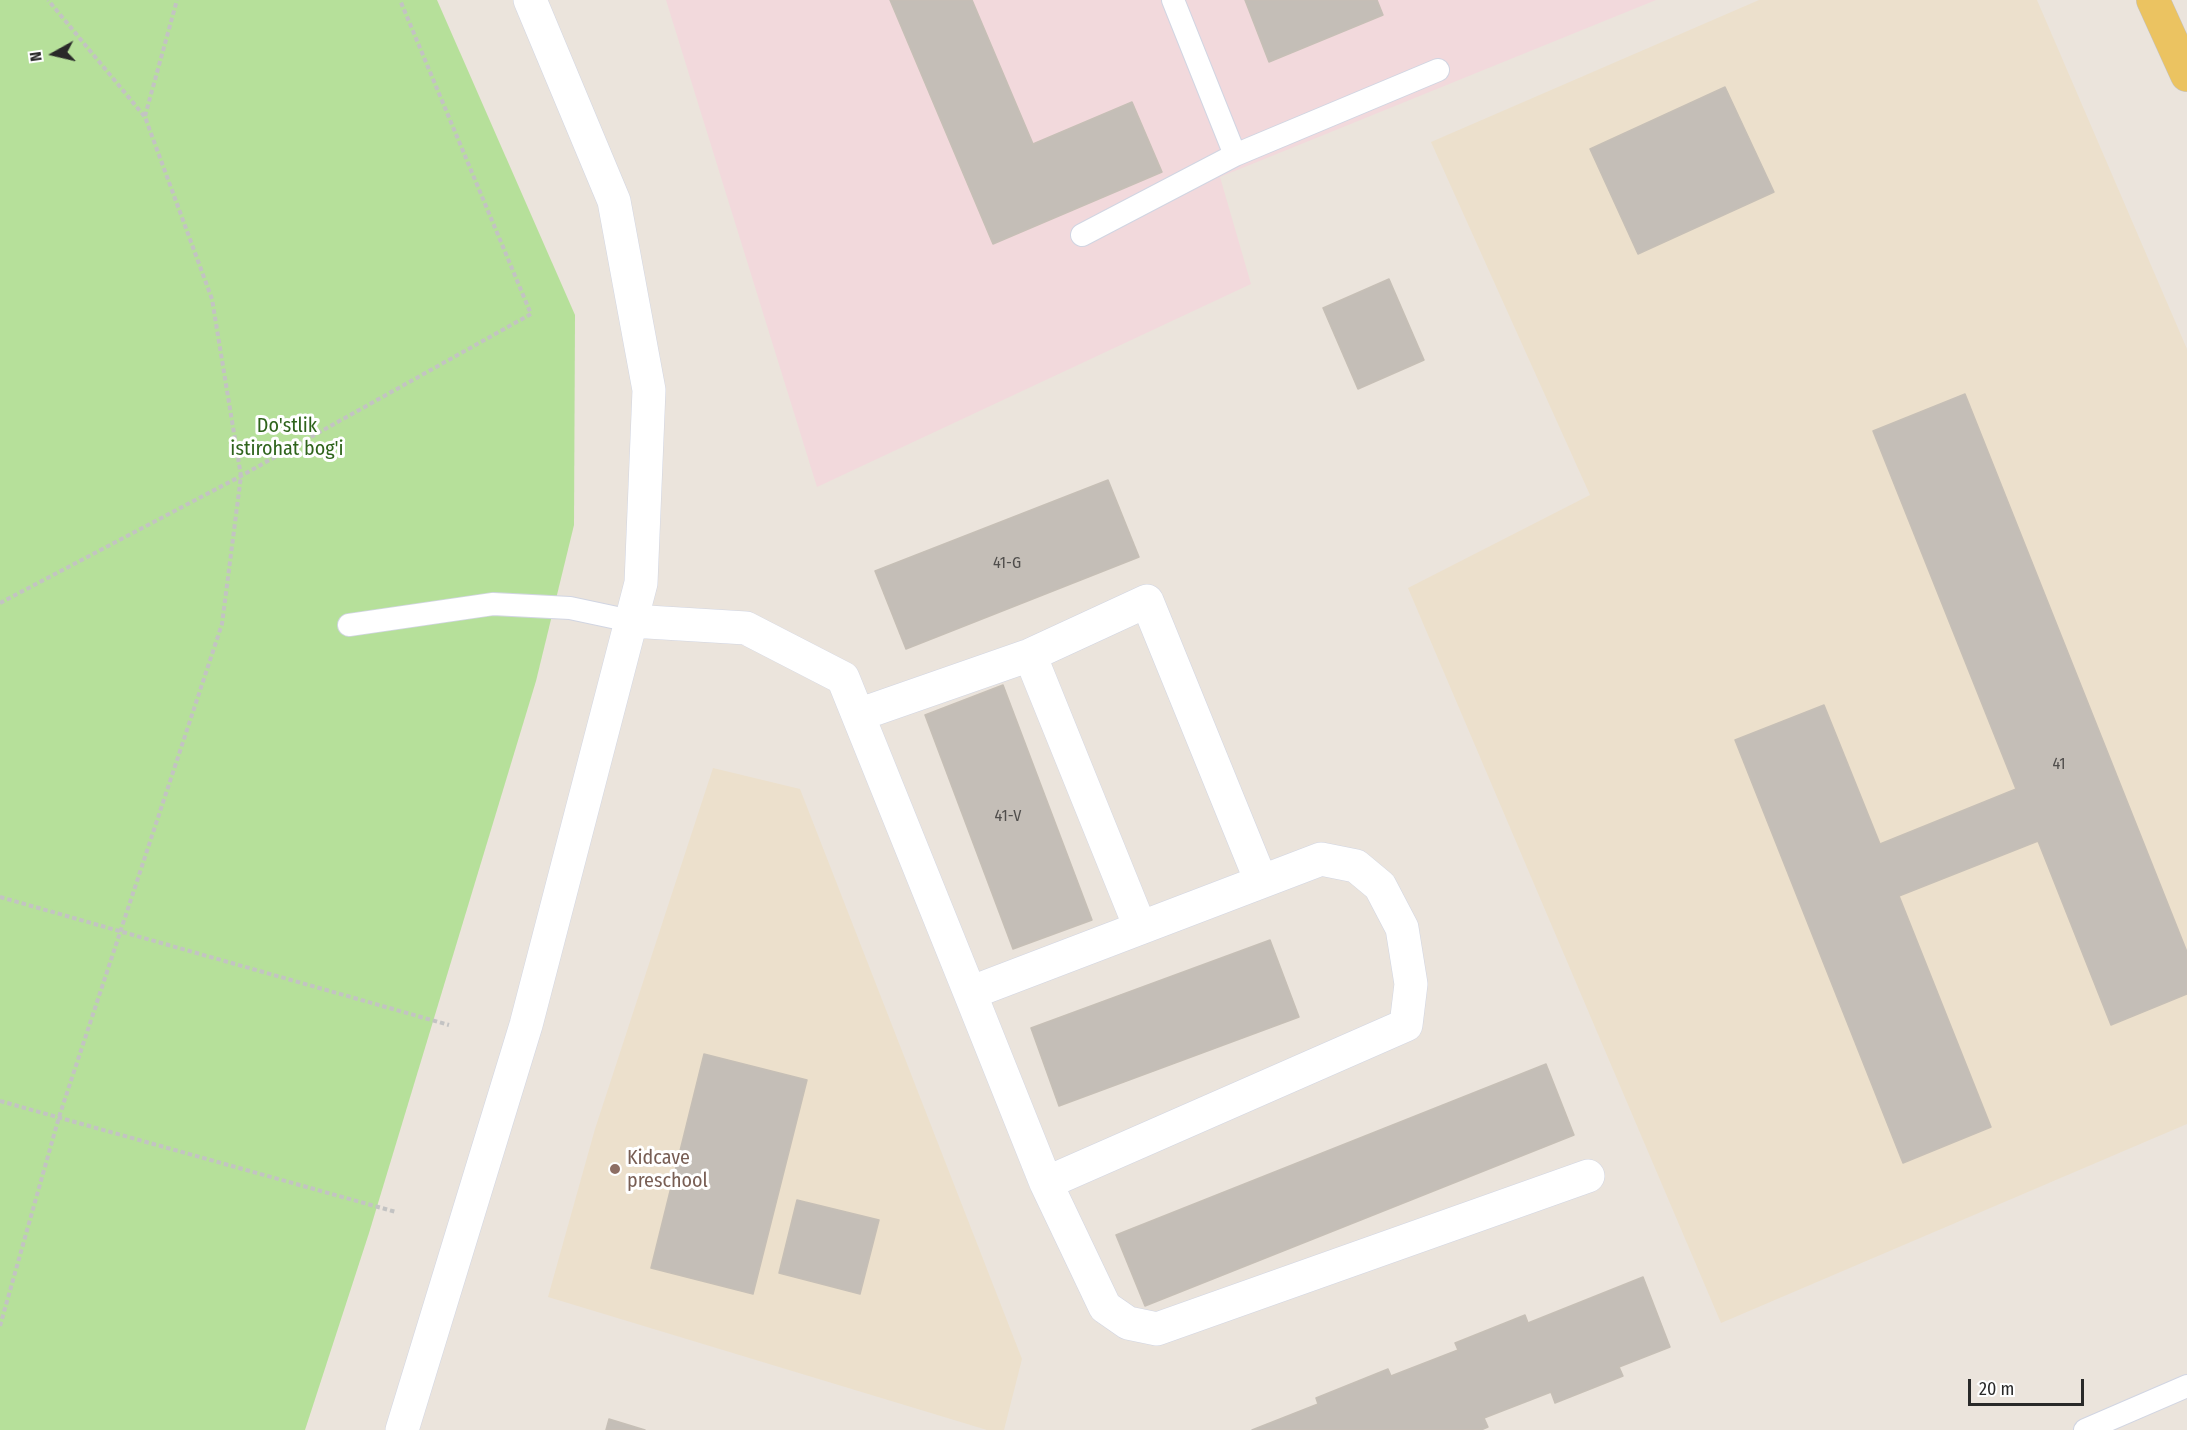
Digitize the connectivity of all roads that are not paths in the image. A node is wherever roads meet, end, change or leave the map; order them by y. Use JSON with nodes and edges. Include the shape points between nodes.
{"nodes":[{"id":1,"x":530,"y":0,"type":"edge"},
{"id":2,"x":1173,"y":0,"type":"edge"},
{"id":3,"x":2153,"y":0,"type":"edge"},
{"id":4,"x":1438,"y":70,"type":"dead end"},
{"id":5,"x":2187,"y":75,"type":"edge"},
{"id":6,"x":1234,"y":155,"type":"junction"},
{"id":7,"x":1082,"y":235,"type":"dead end"},
{"id":8,"x":631,"y":621,"type":"junction"},
{"id":9,"x":349,"y":625,"type":"dead end"},
{"id":10,"x":1030,"y":655,"type":"junction"},
{"id":11,"x":858,"y":716,"type":"junction"},
{"id":12,"x":1261,"y":881,"type":"junction"},
{"id":13,"x":1140,"y":927,"type":"junction"},
{"id":14,"x":970,"y":993,"type":"junction"},
{"id":15,"x":1588,"y":1176,"type":"dead end"},
{"id":16,"x":1046,"y":1183,"type":"junction"},
{"id":17,"x":2187,"y":1386,"type":"edge"},
{"id":18,"x":402,"y":1430,"type":"edge"},
{"id":19,"x":2085,"y":1430,"type":"edge"}],
"edges":[{"from":1,"to":8,"type":"street","via":[[614,201],[648,390],[641,583]]},
{"from":2,"to":6,"type":"lane"},
{"from":3,"to":5,"type":"main road"},
{"from":4,"to":6,"type":"lane"},
{"from":6,"to":7,"type":"lane"},
{"from":8,"to":9,"type":"lane","via":[[570,608],[493,604]]},
{"from":8,"to":11,"type":"street","via":[[746,628],[843,678]]},
{"from":8,"to":18,"type":"street","via":[[526,1025]]},
{"from":10,"to":11,"type":"street"},
{"from":10,"to":12,"type":"street","via":[[1147,601]]},
{"from":10,"to":13,"type":"street"},
{"from":11,"to":14,"type":"street"},
{"from":12,"to":13,"type":"street"},
{"from":12,"to":16,"type":"street","via":[[1321,859],[1356,866],[1380,886],[1402,928],[1411,984],[1406,1026]]},
{"from":13,"to":14,"type":"street"},
{"from":14,"to":16,"type":"street"},
{"from":15,"to":16,"type":"street","via":[[1157,1329],[1128,1323],[1104,1307]]},
{"from":17,"to":19,"type":"lane"}]}
